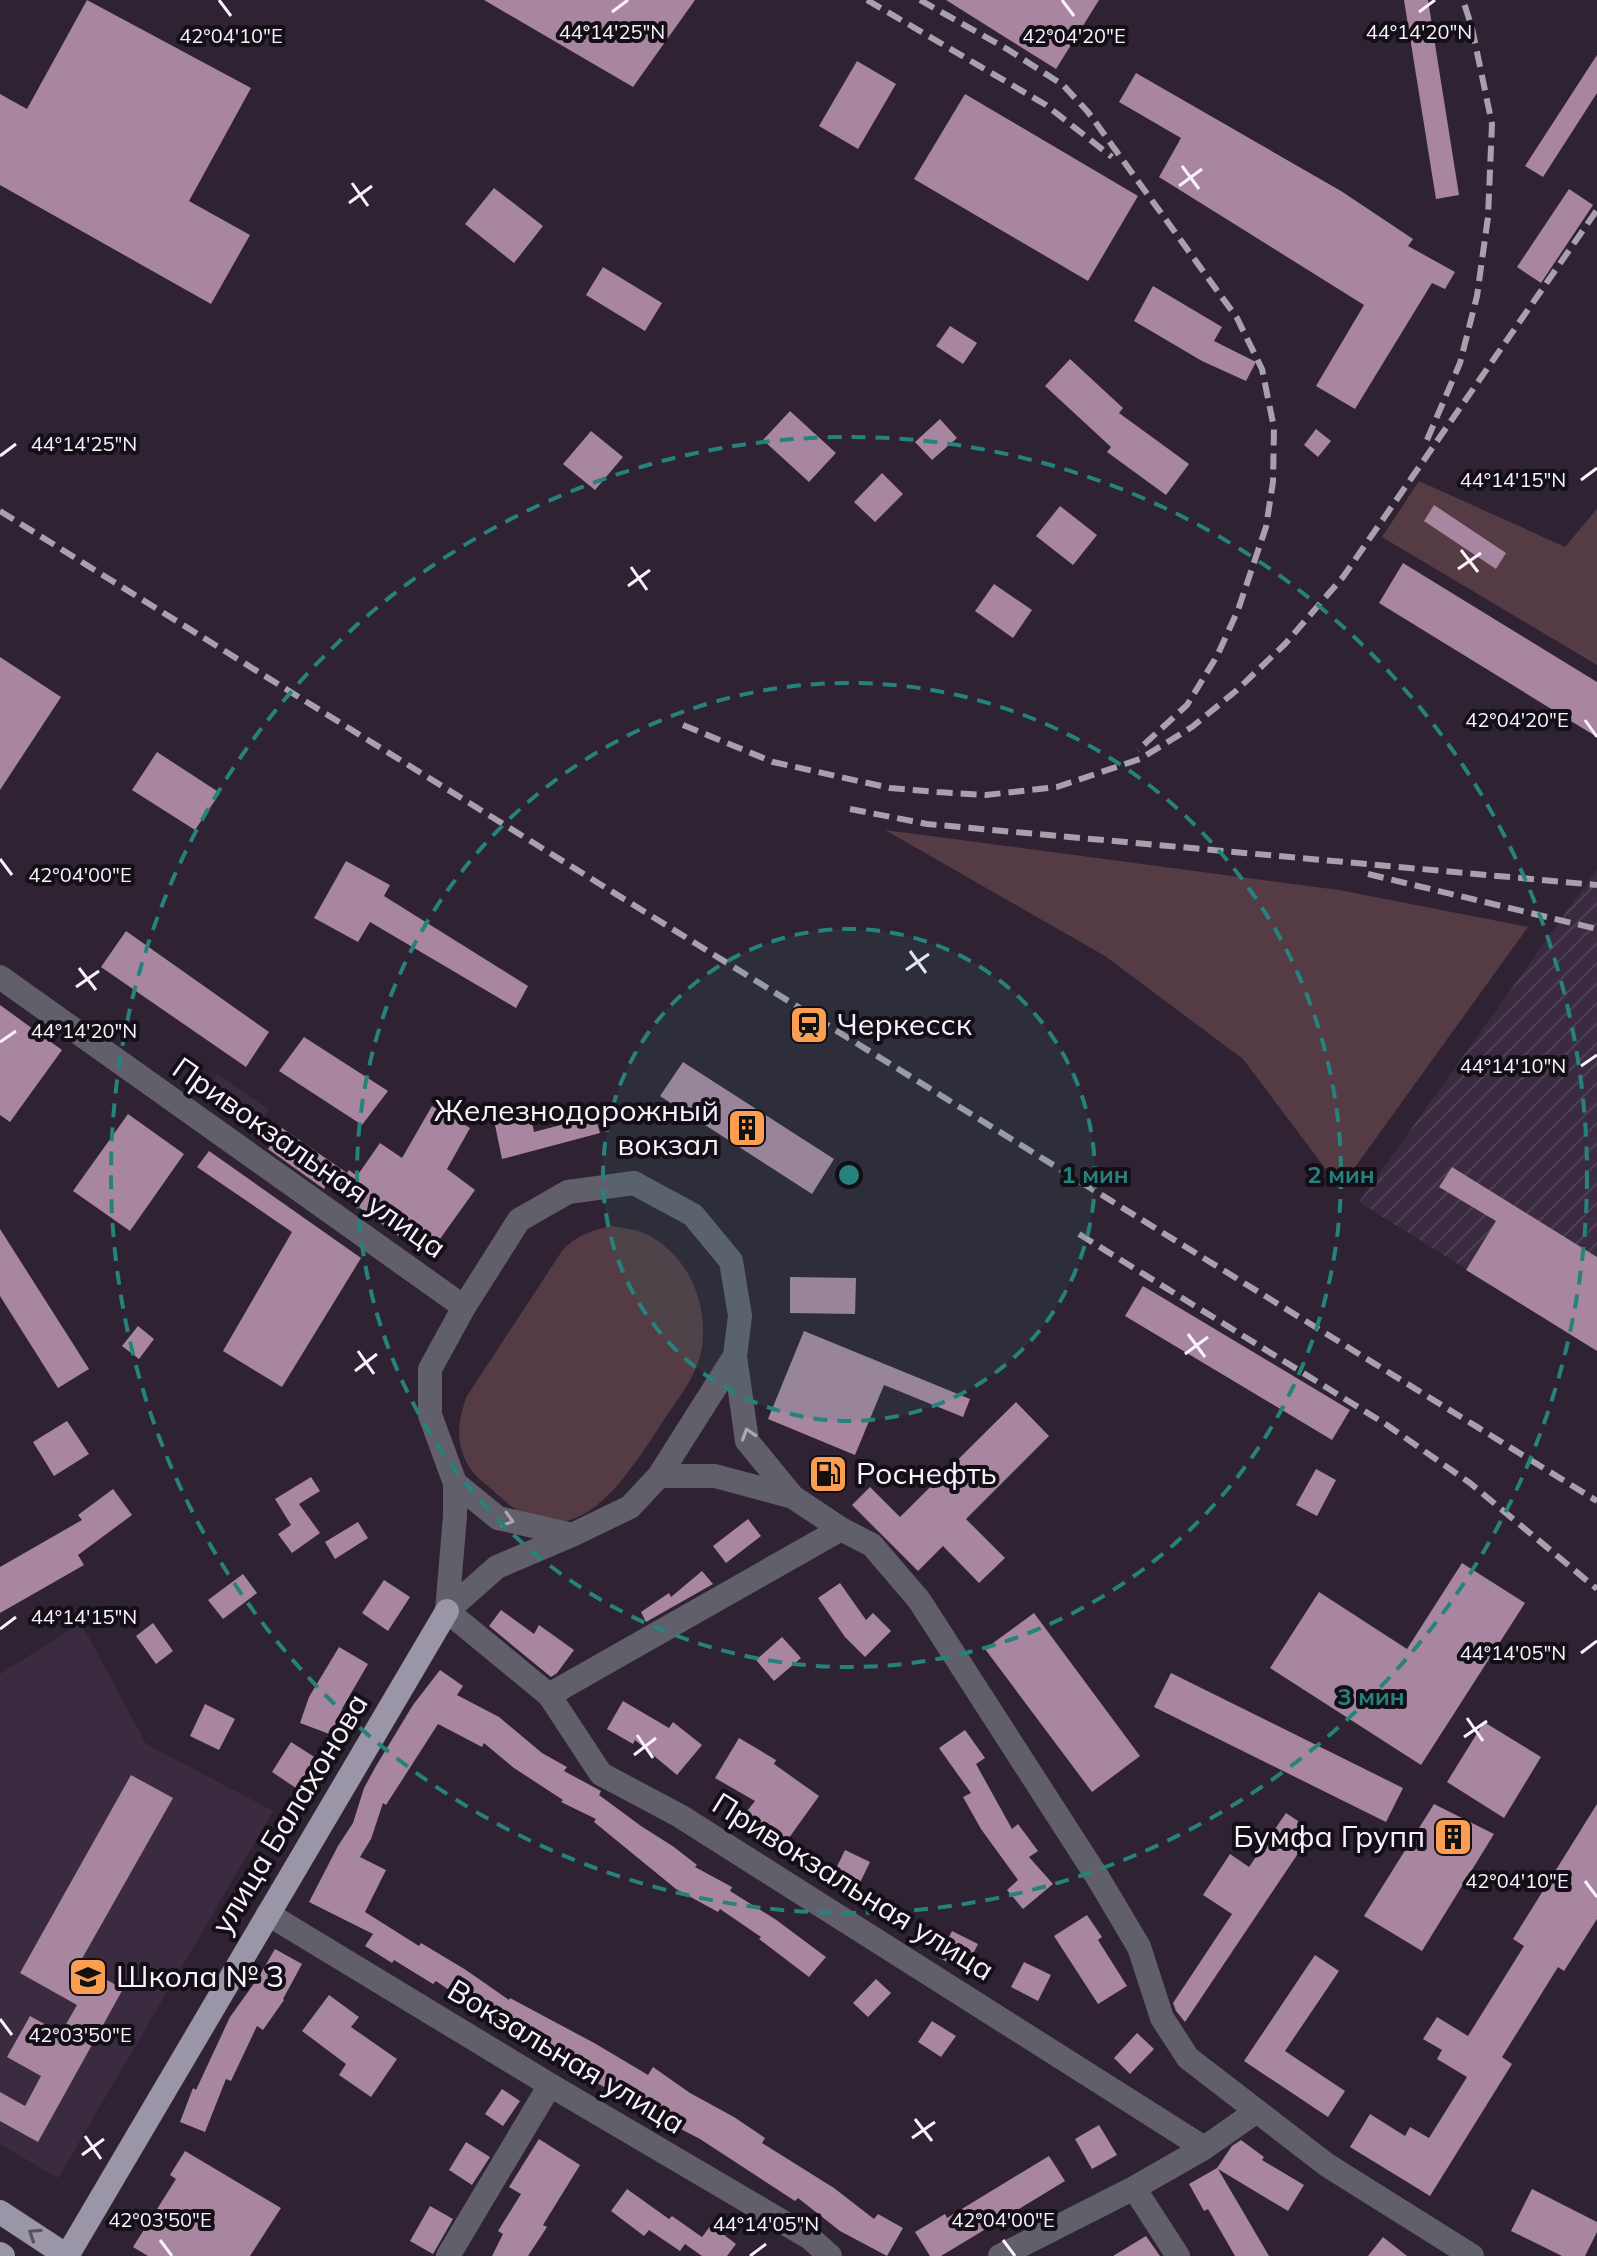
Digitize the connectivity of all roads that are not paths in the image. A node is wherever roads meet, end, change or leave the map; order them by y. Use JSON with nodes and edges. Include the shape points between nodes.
{"nodes":[{"id":1,"x":0,"y":977,"type":"edge"},
{"id":2,"x":464,"y":1307,"type":"junction"},
{"id":3,"x":735,"y":1356,"type":"junction"},
{"id":4,"x":659,"y":1476,"type":"junction"},
{"id":5,"x":455,"y":1483,"type":"junction"},
{"id":6,"x":793,"y":1497,"type":"junction"},
{"id":7,"x":841,"y":1529,"type":"junction"},
{"id":8,"x":572,"y":1535,"type":"junction"},
{"id":9,"x":447,"y":1611,"type":"junction"},
{"id":10,"x":549,"y":1695,"type":"junction"},
{"id":11,"x":268,"y":1914,"type":"junction"},
{"id":12,"x":550,"y":2085,"type":"junction"},
{"id":13,"x":1257,"y":2111,"type":"junction"},
{"id":14,"x":1204,"y":2148,"type":"junction"},
{"id":15,"x":1134,"y":2188,"type":"junction"},
{"id":16,"x":0,"y":2212,"type":"edge"},
{"id":17,"x":67,"y":2256,"type":"edge"},
{"id":18,"x":448,"y":2256,"type":"edge"},
{"id":19,"x":830,"y":2256,"type":"edge"},
{"id":20,"x":1000,"y":2256,"type":"edge"},
{"id":21,"x":1178,"y":2256,"type":"edge"},
{"id":22,"x":1472,"y":2256,"type":"edge"}],
"edges":[{"from":1,"to":2,"type":"street","name":"Привокзальная улица"},
{"from":2,"to":3,"type":"street","name":"улица Балахонова","via":[[519,1220],[568,1192],[634,1183],[693,1215],[731,1261],[740,1316]]},
{"from":2,"to":5,"type":"street","name":"улица Балахонова","via":[[430,1369],[430,1415]]},
{"from":3,"to":4,"type":"street","name":"улица Балахонова"},
{"from":6,"to":3,"type":"street","one_way":true,"via":[[747,1441]]},
{"from":4,"to":6,"type":"street","via":[[715,1476]]},
{"from":4,"to":8,"type":"street","name":"улица Балахонова","via":[[630,1507]]},
{"from":5,"to":8,"type":"street","one_way":true,"via":[[498,1518]]},
{"from":5,"to":9,"type":"street","name":"улица Балахонова"},
{"from":6,"to":7,"type":"street"},
{"from":7,"to":10,"type":"street"},
{"from":7,"to":13,"type":"street","via":[[872,1545],[919,1600],[1139,1947],[1162,2018],[1188,2058]]},
{"from":8,"to":9,"type":"street","name":"улица Балахонова","via":[[497,1567]]},
{"from":9,"to":10,"type":"street","name":"Привокзальная улица"},
{"from":9,"to":11,"type":"main road","name":"улица Балахонова"},
{"from":10,"to":14,"type":"street","name":"Привокзальная улица","via":[[601,1774],[680,1816]]},
{"from":11,"to":12,"type":"street","name":"Вокзальная улица"},
{"from":11,"to":17,"type":"main road","name":"улица Балахонова"},
{"from":12,"to":18,"type":"street"},
{"from":12,"to":19,"type":"street","name":"Вокзальная улица","via":[[810,2238]]},
{"from":13,"to":14,"type":"street"},
{"from":13,"to":22,"type":"street","via":[[1327,2165]]},
{"from":14,"to":15,"type":"street"},
{"from":15,"to":20,"type":"street"},
{"from":15,"to":21,"type":"street"},
{"from":17,"to":16,"type":"main road","one_way":true}]}
